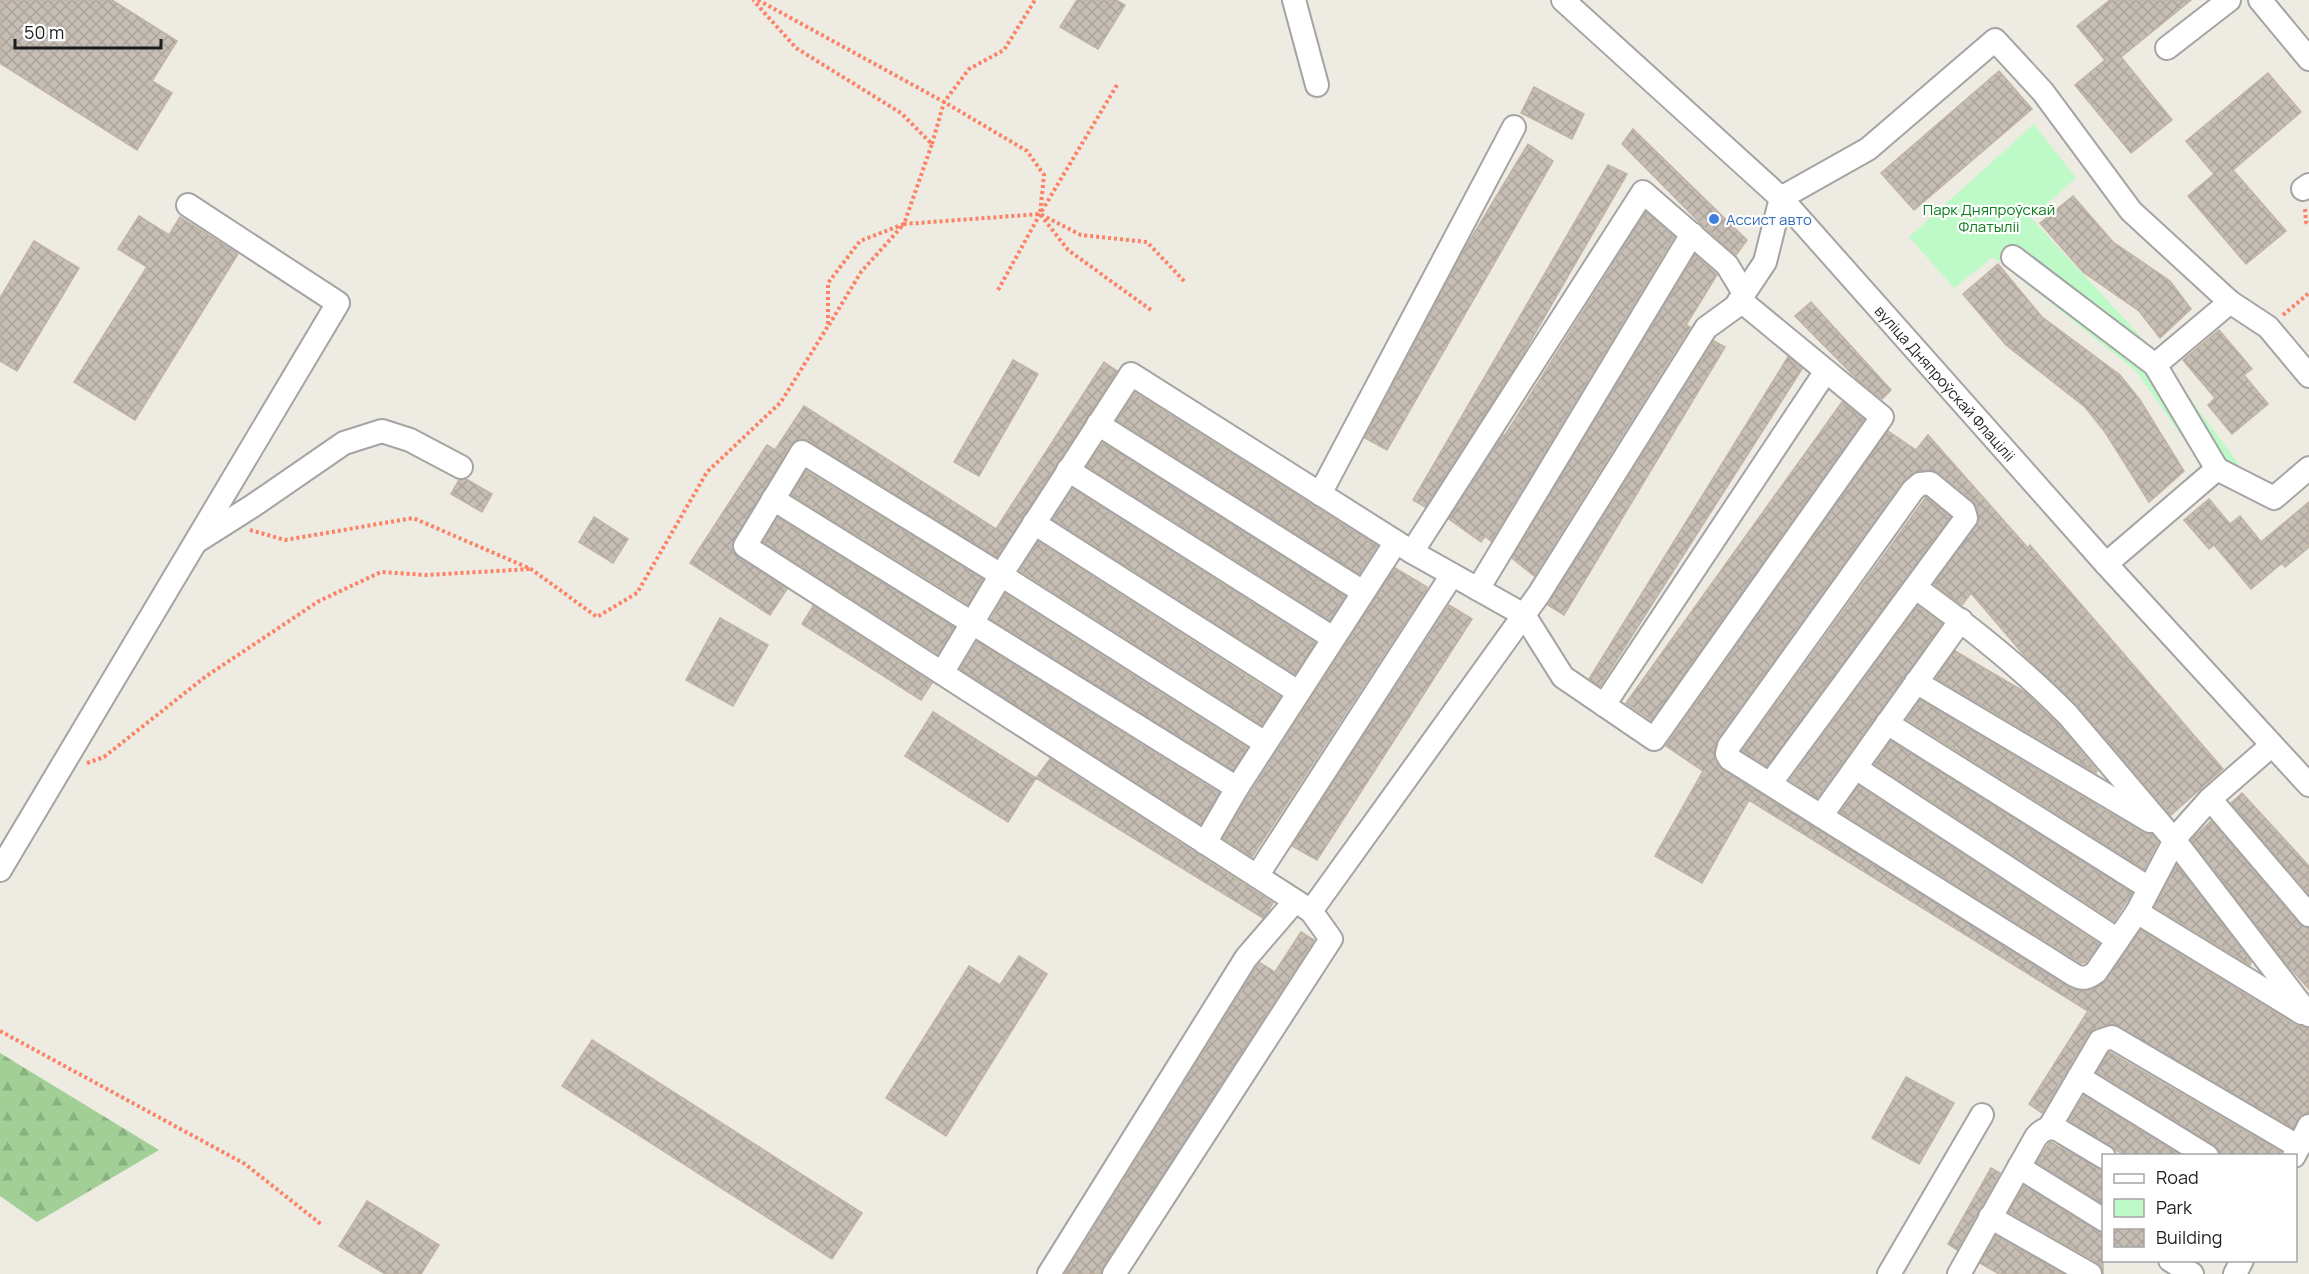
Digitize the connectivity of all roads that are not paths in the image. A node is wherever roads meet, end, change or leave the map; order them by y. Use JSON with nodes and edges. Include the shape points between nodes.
{"nodes":[{"id":1,"x":1294,"y":0,"type":"edge"},
{"id":2,"x":1563,"y":0,"type":"edge"},
{"id":3,"x":2229,"y":0,"type":"edge"},
{"id":4,"x":2260,"y":0,"type":"edge"},
{"id":5,"x":2167,"y":48,"type":"dead end"},
{"id":6,"x":2309,"y":59,"type":"edge"},
{"id":7,"x":1317,"y":85,"type":"dead end"},
{"id":8,"x":1514,"y":127,"type":"dead end"},
{"id":9,"x":1781,"y":198,"type":"junction"},
{"id":10,"x":188,"y":205,"type":"dead end"},
{"id":11,"x":1692,"y":234,"type":"junction"},
{"id":12,"x":2013,"y":257,"type":"dead end"},
{"id":13,"x":1742,"y":297,"type":"junction"},
{"id":14,"x":2230,"y":302,"type":"junction"},
{"id":15,"x":2155,"y":365,"type":"junction"},
{"id":16,"x":1826,"y":371,"type":"junction"},
{"id":17,"x":2309,"y":376,"type":"edge"},
{"id":18,"x":1098,"y":424,"type":"junction"},
{"id":19,"x":461,"y":467,"type":"dead end"},
{"id":20,"x":2309,"y":468,"type":"edge"},
{"id":21,"x":2217,"y":469,"type":"junction"},
{"id":22,"x":1068,"y":470,"type":"junction"},
{"id":23,"x":1320,"y":494,"type":"junction"},
{"id":24,"x":773,"y":499,"type":"junction"},
{"id":25,"x":1034,"y":523,"type":"junction"},
{"id":26,"x":196,"y":541,"type":"junction"},
{"id":27,"x":1404,"y":547,"type":"junction"},
{"id":28,"x":2106,"y":564,"type":"junction"},
{"id":29,"x":1001,"y":575,"type":"junction"},
{"id":30,"x":1452,"y":575,"type":"junction"},
{"id":31,"x":1916,"y":588,"type":"junction"},
{"id":32,"x":1478,"y":589,"type":"junction"},
{"id":33,"x":1363,"y":592,"type":"junction"},
{"id":34,"x":1524,"y":615,"type":"junction"},
{"id":35,"x":1961,"y":620,"type":"junction"},
{"id":36,"x":973,"y":622,"type":"junction"},
{"id":37,"x":1333,"y":638,"type":"junction"},
{"id":38,"x":942,"y":673,"type":"junction"},
{"id":39,"x":1916,"y":682,"type":"junction"},
{"id":40,"x":1298,"y":692,"type":"junction"},
{"id":41,"x":1604,"y":705,"type":"junction"},
{"id":42,"x":1887,"y":723,"type":"junction"},
{"id":43,"x":1265,"y":743,"type":"junction"},
{"id":44,"x":2272,"y":745,"type":"junction"},
{"id":45,"x":1856,"y":768,"type":"junction"},
{"id":46,"x":1770,"y":784,"type":"junction"},
{"id":47,"x":2309,"y":785,"type":"edge"},
{"id":48,"x":1237,"y":788,"type":"junction"},
{"id":49,"x":2210,"y":799,"type":"junction"},
{"id":50,"x":1821,"y":816,"type":"junction"},
{"id":51,"x":2170,"y":836,"type":"junction"},
{"id":52,"x":1205,"y":843,"type":"junction"},
{"id":53,"x":0,"y":870,"type":"edge"},
{"id":54,"x":1257,"y":876,"type":"junction"},
{"id":55,"x":2149,"y":888,"type":"junction"},
{"id":56,"x":1303,"y":906,"type":"junction"},
{"id":57,"x":2137,"y":912,"type":"junction"},
{"id":58,"x":2309,"y":915,"type":"edge"},
{"id":59,"x":2118,"y":940,"type":"junction"},
{"id":60,"x":2309,"y":1016,"type":"edge"},
{"id":61,"x":2079,"y":1077,"type":"junction"},
{"id":62,"x":1982,"y":1115,"type":"dead end"},
{"id":63,"x":2309,"y":1126,"type":"edge"},
{"id":64,"x":2049,"y":1128,"type":"junction"},
{"id":65,"x":2296,"y":1151,"type":"edge"},
{"id":66,"x":2205,"y":1154,"type":"edge"},
{"id":67,"x":2102,"y":1155,"type":"edge"},
{"id":68,"x":2019,"y":1167,"type":"junction"},
{"id":69,"x":1990,"y":1217,"type":"junction"},
{"id":70,"x":2102,"y":1219,"type":"edge"},
{"id":71,"x":2173,"y":1262,"type":"edge"},
{"id":72,"x":1964,"y":1272,"type":"edge"},
{"id":73,"x":1049,"y":1274,"type":"edge"},
{"id":74,"x":1114,"y":1274,"type":"edge"},
{"id":75,"x":1889,"y":1274,"type":"edge"},
{"id":76,"x":2090,"y":1274,"type":"edge"},
{"id":77,"x":2192,"y":1274,"type":"edge"}],
"edges":[{"from":1,"to":7,"type":"street"},
{"from":2,"to":9,"type":"street","name":"вуліца Дняпроўскай Флаціліі"},
{"from":3,"to":5,"type":"street"},
{"from":4,"to":6,"type":"street"},
{"from":8,"to":23,"type":"street"},
{"from":9,"to":13,"type":"street","via":[[1765,262]]},
{"from":9,"to":14,"type":"street","via":[[1868,149],[1995,40],[2043,92],[2131,211]]},
{"from":9,"to":28,"type":"street","name":"вуліца Дняпроўскай Флаціліі"},
{"from":10,"to":26,"type":"street","via":[[338,303]]},
{"from":11,"to":13,"type":"street","via":[[1727,265]]},
{"from":11,"to":27,"type":"street","via":[[1643,192]]},
{"from":11,"to":32,"type":"street"},
{"from":12,"to":15,"type":"street"},
{"from":13,"to":16,"type":"street"},
{"from":13,"to":34,"type":"street","via":[[1735,308],[1706,328]]},
{"from":14,"to":15,"type":"street"},
{"from":14,"to":17,"type":"street","via":[[2268,327]]},
{"from":15,"to":21,"type":"street"},
{"from":16,"to":41,"type":"street"},
{"from":16,"to":41,"type":"street","via":[[1882,417],[1654,739]]},
{"from":18,"to":22,"type":"street"},
{"from":18,"to":23,"type":"street","via":[[1131,374]]},
{"from":18,"to":33,"type":"street"},
{"from":19,"to":26,"type":"street","via":[[410,440],[381,431],[344,442]]},
{"from":20,"to":21,"type":"street","via":[[2274,498]]},
{"from":21,"to":28,"type":"street"},
{"from":22,"to":25,"type":"street"},
{"from":22,"to":37,"type":"street"},
{"from":23,"to":27,"type":"street"},
{"from":24,"to":29,"type":"street","via":[[802,452]]},
{"from":24,"to":36,"type":"street"},
{"from":24,"to":38,"type":"street","via":[[745,546]]},
{"from":25,"to":29,"type":"street"},
{"from":25,"to":40,"type":"street"},
{"from":26,"to":53,"type":"street"},
{"from":27,"to":30,"type":"street"},
{"from":27,"to":33,"type":"street"},
{"from":28,"to":44,"type":"street","name":"вуліца Дняпроўскай Флаціліі"},
{"from":29,"to":36,"type":"street"},
{"from":29,"to":43,"type":"street"},
{"from":30,"to":32,"type":"street"},
{"from":30,"to":54,"type":"street"},
{"from":31,"to":35,"type":"street"},
{"from":31,"to":46,"type":"street"},
{"from":31,"to":46,"type":"street","via":[[1966,518],[1964,511],[1930,483],[1913,490],[1729,746],[1730,759]]},
{"from":32,"to":34,"type":"street"},
{"from":33,"to":37,"type":"street"},
{"from":34,"to":41,"type":"street","via":[[1563,677]]},
{"from":34,"to":56,"type":"street"},
{"from":35,"to":39,"type":"street"},
{"from":35,"to":51,"type":"street","via":[[2053,699]]},
{"from":36,"to":38,"type":"street"},
{"from":36,"to":48,"type":"street"},
{"from":37,"to":40,"type":"street"},
{"from":38,"to":52,"type":"street"},
{"from":39,"to":42,"type":"street"},
{"from":39,"to":51,"type":"street"},
{"from":40,"to":43,"type":"street"},
{"from":42,"to":45,"type":"street"},
{"from":42,"to":55,"type":"street"},
{"from":43,"to":48,"type":"street"},
{"from":44,"to":47,"type":"street","name":"вуліца Дняпроўскай Флаціліі"},
{"from":44,"to":49,"type":"street"},
{"from":45,"to":50,"type":"street"},
{"from":45,"to":59,"type":"street"},
{"from":46,"to":50,"type":"street"},
{"from":48,"to":52,"type":"street"},
{"from":49,"to":51,"type":"street"},
{"from":49,"to":58,"type":"street"},
{"from":50,"to":59,"type":"street","via":[[2081,979],[2096,972]]},
{"from":51,"to":55,"type":"street"},
{"from":51,"to":60,"type":"street"},
{"from":52,"to":54,"type":"street"},
{"from":54,"to":56,"type":"street"},
{"from":55,"to":57,"type":"street"},
{"from":56,"to":73,"type":"street","via":[[1246,958]]},
{"from":56,"to":74,"type":"street","via":[[1331,939]]},
{"from":57,"to":59,"type":"street"},
{"from":57,"to":60,"type":"street"},
{"from":61,"to":64,"type":"street"},
{"from":61,"to":65,"type":"street","via":[[2100,1041],[2112,1037]]},
{"from":61,"to":66,"type":"street"},
{"from":62,"to":75,"type":"street"},
{"from":63,"to":65,"type":"street"},
{"from":64,"to":67,"type":"street"},
{"from":64,"to":68,"type":"street","via":[[2036,1137]]},
{"from":68,"to":69,"type":"street"},
{"from":68,"to":70,"type":"street"},
{"from":69,"to":72,"type":"street"},
{"from":69,"to":76,"type":"street"},
{"from":71,"to":77,"type":"street"}]}
